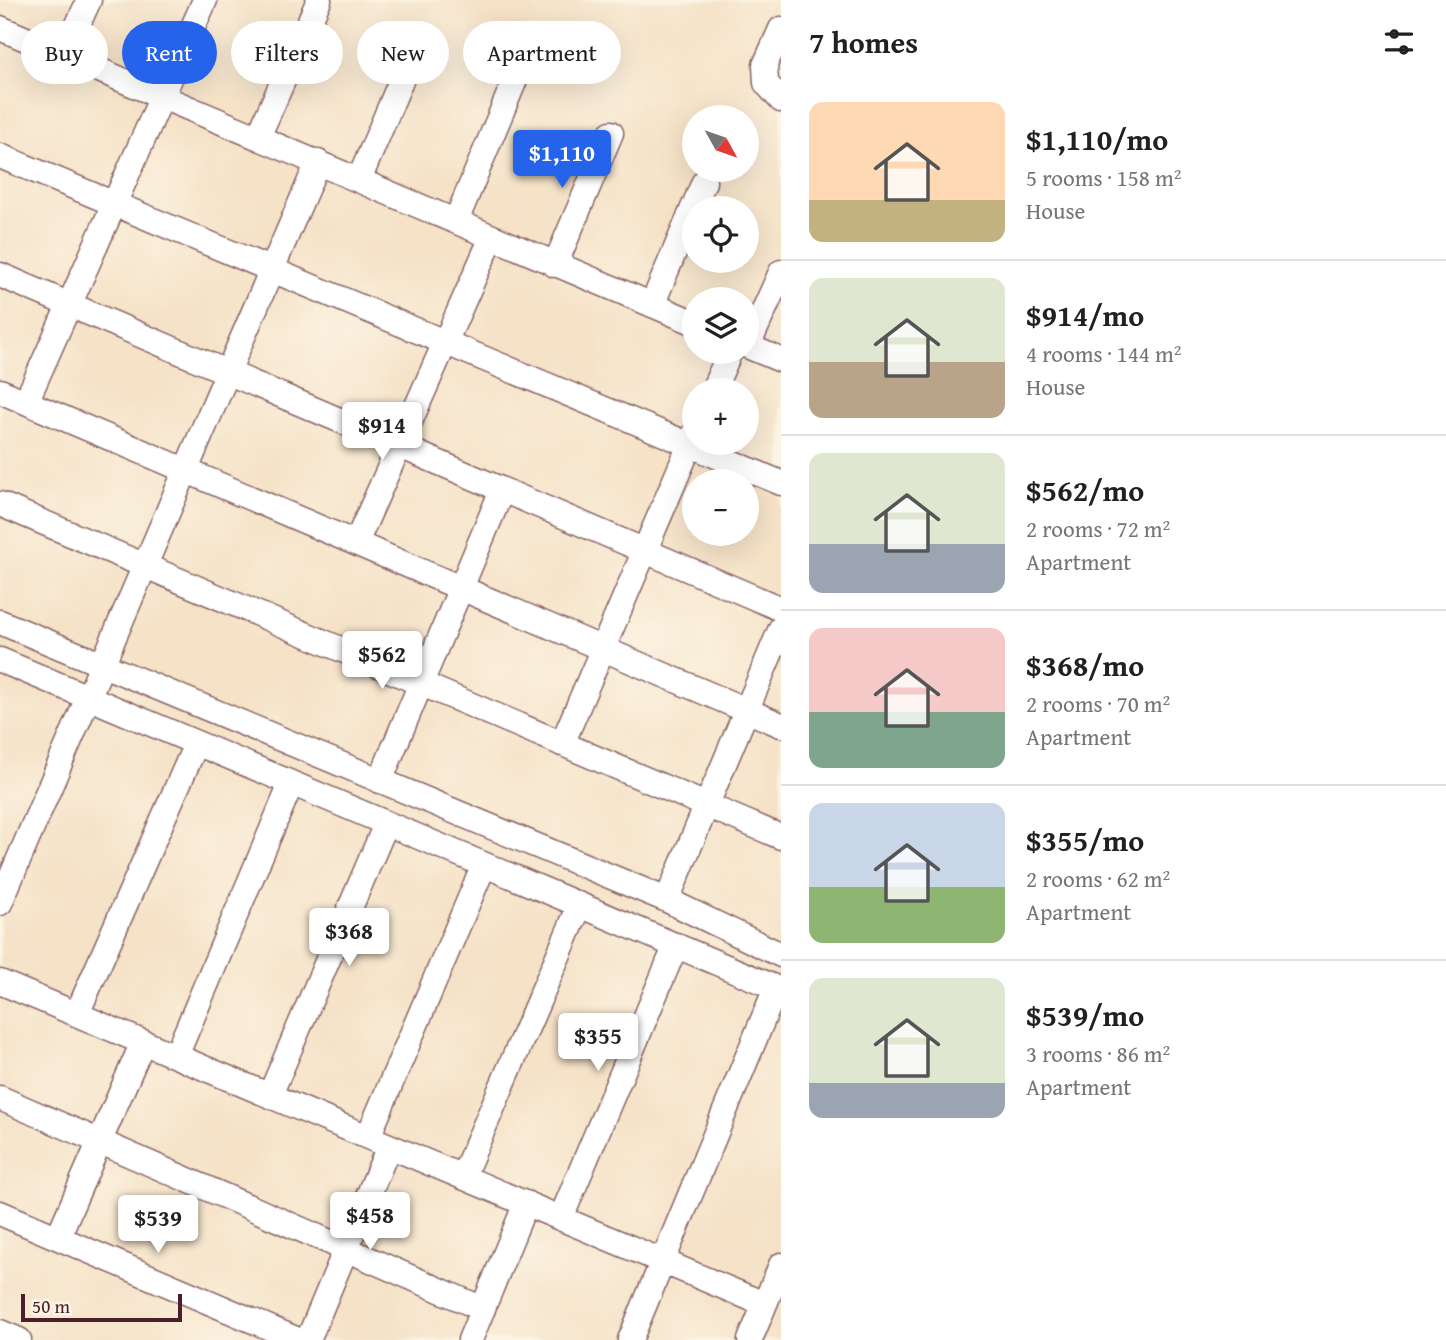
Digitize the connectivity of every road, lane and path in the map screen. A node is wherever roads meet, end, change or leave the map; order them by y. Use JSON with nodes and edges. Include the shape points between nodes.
{"nodes":[{"id":1,"x":89,"y":0,"type":"edge"},
{"id":2,"x":205,"y":0,"type":"edge"},
{"id":3,"x":319,"y":0,"type":"edge"},
{"id":4,"x":79,"y":21,"type":"edge"},
{"id":5,"x":0,"y":28,"type":"edge"},
{"id":6,"x":781,"y":29,"type":"edge"},
{"id":7,"x":21,"y":37,"type":"edge"},
{"id":8,"x":108,"y":74,"type":"edge"},
{"id":9,"x":400,"y":84,"type":"edge"},
{"id":10,"x":513,"y":84,"type":"edge"},
{"id":11,"x":161,"y":96,"type":"junction"},
{"id":12,"x":781,"y":100,"type":"edge"},
{"id":13,"x":611,"y":133,"type":"dead end"},
{"id":14,"x":258,"y":137,"type":"junction"},
{"id":15,"x":0,"y":156,"type":"edge"},
{"id":16,"x":318,"y":162,"type":"junction"},
{"id":17,"x":359,"y":180,"type":"junction"},
{"id":18,"x":704,"y":182,"type":"dead end"},
{"id":19,"x":113,"y":203,"type":"junction"},
{"id":20,"x":456,"y":221,"type":"junction"},
{"id":21,"x":492,"y":237,"type":"junction"},
{"id":22,"x":555,"y":265,"type":"junction"},
{"id":23,"x":272,"y":270,"type":"junction"},
{"id":24,"x":781,"y":272,"type":"edge"},
{"id":25,"x":0,"y":275,"type":"edge"},
{"id":26,"x":68,"y":303,"type":"junction"},
{"id":27,"x":652,"y":305,"type":"junction"},
{"id":28,"x":682,"y":318,"type":"edge"},
{"id":29,"x":759,"y":321,"type":"edge"},
{"id":30,"x":445,"y":342,"type":"junction"},
{"id":31,"x":759,"y":351,"type":"edge"},
{"id":32,"x":781,"y":360,"type":"edge"},
{"id":33,"x":229,"y":371,"type":"junction"},
{"id":34,"x":0,"y":391,"type":"edge"},
{"id":35,"x":26,"y":402,"type":"junction"},
{"id":36,"x":682,"y":435,"type":"edge"},
{"id":37,"x":400,"y":445,"type":"junction"},
{"id":38,"x":685,"y":455,"type":"edge"},
{"id":39,"x":724,"y":455,"type":"edge"},
{"id":40,"x":186,"y":470,"type":"junction"},
{"id":41,"x":781,"y":483,"type":"edge"},
{"id":42,"x":502,"y":490,"type":"junction"},
{"id":43,"x":0,"y":504,"type":"edge"},
{"id":44,"x":356,"y":543,"type":"junction"},
{"id":45,"x":645,"y":551,"type":"junction"},
{"id":46,"x":146,"y":564,"type":"junction"},
{"id":47,"x":461,"y":588,"type":"junction"},
{"id":48,"x":781,"y":609,"type":"edge"},
{"id":49,"x":0,"y":622,"type":"edge"},
{"id":50,"x":781,"y":628,"type":"edge"},
{"id":51,"x":603,"y":649,"type":"junction"},
{"id":52,"x":0,"y":660,"type":"edge"},
{"id":53,"x":102,"y":666,"type":"junction"},
{"id":54,"x":421,"y":683,"type":"junction"},
{"id":55,"x":88,"y":698,"type":"junction"},
{"id":56,"x":745,"y":710,"type":"junction"},
{"id":57,"x":781,"y":725,"type":"edge"},
{"id":58,"x":196,"y":744,"type":"junction"},
{"id":59,"x":562,"y":744,"type":"junction"},
{"id":60,"x":380,"y":781,"type":"junction"},
{"id":61,"x":291,"y":784,"type":"junction"},
{"id":62,"x":706,"y":805,"type":"junction"},
{"id":63,"x":386,"y":824,"type":"junction"},
{"id":64,"x":781,"y":837,"type":"edge"},
{"id":65,"x":484,"y":865,"type":"junction"},
{"id":66,"x":667,"y":901,"type":"junction"},
{"id":67,"x":0,"y":903,"type":"edge"},
{"id":68,"x":580,"y":905,"type":"junction"},
{"id":69,"x":676,"y":945,"type":"junction"},
{"id":70,"x":781,"y":955,"type":"edge"},
{"id":71,"x":0,"y":982,"type":"edge"},
{"id":72,"x":779,"y":989,"type":"edge"},
{"id":73,"x":77,"y":1014,"type":"junction"},
{"id":74,"x":143,"y":1042,"type":"junction"},
{"id":75,"x":176,"y":1056,"type":"junction"},
{"id":76,"x":270,"y":1095,"type":"junction"},
{"id":77,"x":0,"y":1098,"type":"edge"},
{"id":78,"x":101,"y":1140,"type":"junction"},
{"id":79,"x":379,"y":1141,"type":"junction"},
{"id":80,"x":463,"y":1176,"type":"junction"},
{"id":81,"x":526,"y":1203,"type":"junction"},
{"id":82,"x":0,"y":1213,"type":"edge"},
{"id":83,"x":561,"y":1218,"type":"junction"},
{"id":84,"x":58,"y":1237,"type":"junction"},
{"id":85,"x":346,"y":1250,"type":"junction"},
{"id":86,"x":663,"y":1261,"type":"junction"},
{"id":87,"x":781,"y":1265,"type":"edge"},
{"id":88,"x":764,"y":1304,"type":"junction"},
{"id":89,"x":483,"y":1309,"type":"junction"},
{"id":90,"x":0,"y":1332,"type":"edge"},
{"id":91,"x":19,"y":1340,"type":"edge"},
{"id":92,"x":298,"y":1340,"type":"edge"},
{"id":93,"x":308,"y":1340,"type":"edge"},
{"id":94,"x":470,"y":1340,"type":"edge"},
{"id":95,"x":630,"y":1340,"type":"edge"},
{"id":96,"x":750,"y":1340,"type":"edge"}],
"edges":[{"from":1,"to":4,"type":"street"},
{"from":2,"to":11,"type":"street"},
{"from":3,"to":14,"type":"street"},
{"from":5,"to":7,"type":"street"},
{"from":6,"to":12,"type":"street","via":[[765,65],[765,83]]},
{"from":8,"to":11,"type":"street"},
{"from":9,"to":17,"type":"street"},
{"from":10,"to":20,"type":"street"},
{"from":11,"to":14,"type":"street"},
{"from":11,"to":19,"type":"street"},
{"from":13,"to":22,"type":"street"},
{"from":14,"to":16,"type":"street"},
{"from":15,"to":19,"type":"street"},
{"from":16,"to":17,"type":"street"},
{"from":16,"to":23,"type":"street"},
{"from":17,"to":20,"type":"street"},
{"from":18,"to":27,"type":"street"},
{"from":19,"to":23,"type":"street"},
{"from":19,"to":26,"type":"street"},
{"from":20,"to":21,"type":"street"},
{"from":21,"to":22,"type":"street"},
{"from":21,"to":30,"type":"street"},
{"from":22,"to":27,"type":"street"},
{"from":23,"to":30,"type":"street"},
{"from":23,"to":33,"type":"street"},
{"from":24,"to":29,"type":"street"},
{"from":25,"to":26,"type":"street"},
{"from":26,"to":33,"type":"street"},
{"from":26,"to":35,"type":"street"},
{"from":27,"to":28,"type":"street"},
{"from":30,"to":36,"type":"street"},
{"from":30,"to":37,"type":"street"},
{"from":31,"to":32,"type":"street"},
{"from":33,"to":37,"type":"street"},
{"from":33,"to":40,"type":"street"},
{"from":34,"to":35,"type":"street"},
{"from":35,"to":40,"type":"street"},
{"from":37,"to":42,"type":"street"},
{"from":37,"to":44,"type":"street"},
{"from":38,"to":45,"type":"street"},
{"from":39,"to":41,"type":"street"},
{"from":40,"to":44,"type":"street"},
{"from":40,"to":46,"type":"street"},
{"from":42,"to":45,"type":"street"},
{"from":42,"to":47,"type":"street"},
{"from":43,"to":46,"type":"street"},
{"from":44,"to":47,"type":"street"},
{"from":45,"to":48,"type":"street"},
{"from":45,"to":51,"type":"street"},
{"from":46,"to":53,"type":"street"},
{"from":46,"to":54,"type":"street"},
{"from":47,"to":51,"type":"street"},
{"from":47,"to":54,"type":"street"},
{"from":49,"to":53,"type":"street"},
{"from":50,"to":56,"type":"street"},
{"from":51,"to":56,"type":"street"},
{"from":51,"to":59,"type":"street"},
{"from":52,"to":55,"type":"street"},
{"from":53,"to":55,"type":"street"},
{"from":53,"to":60,"type":"street"},
{"from":54,"to":59,"type":"street"},
{"from":54,"to":60,"type":"street"},
{"from":55,"to":58,"type":"street"},
{"from":55,"to":67,"type":"street"},
{"from":56,"to":57,"type":"street"},
{"from":56,"to":62,"type":"street"},
{"from":58,"to":61,"type":"street"},
{"from":58,"to":73,"type":"street"},
{"from":59,"to":62,"type":"street"},
{"from":60,"to":66,"type":"street"},
{"from":61,"to":63,"type":"street"},
{"from":61,"to":75,"type":"street"},
{"from":62,"to":64,"type":"street"},
{"from":62,"to":66,"type":"street"},
{"from":63,"to":65,"type":"street"},
{"from":63,"to":76,"type":"street"},
{"from":65,"to":68,"type":"street"},
{"from":65,"to":79,"type":"street"},
{"from":66,"to":70,"type":"street"},
{"from":68,"to":69,"type":"street"},
{"from":68,"to":80,"type":"street"},
{"from":69,"to":72,"type":"street"},
{"from":69,"to":83,"type":"street"},
{"from":71,"to":73,"type":"street"},
{"from":72,"to":86,"type":"street"},
{"from":73,"to":74,"type":"street"},
{"from":74,"to":75,"type":"street"},
{"from":74,"to":78,"type":"street"},
{"from":75,"to":76,"type":"street"},
{"from":76,"to":79,"type":"street"},
{"from":77,"to":78,"type":"street"},
{"from":78,"to":84,"type":"street"},
{"from":78,"to":85,"type":"street"},
{"from":79,"to":80,"type":"street"},
{"from":79,"to":85,"type":"street"},
{"from":80,"to":81,"type":"street"},
{"from":81,"to":83,"type":"street"},
{"from":81,"to":89,"type":"street"},
{"from":82,"to":84,"type":"street"},
{"from":83,"to":86,"type":"street"},
{"from":84,"to":92,"type":"street"},
{"from":85,"to":89,"type":"street"},
{"from":85,"to":93,"type":"street"},
{"from":86,"to":88,"type":"street"},
{"from":86,"to":95,"type":"street"},
{"from":87,"to":88,"type":"street"},
{"from":88,"to":96,"type":"street"},
{"from":89,"to":94,"type":"street"},
{"from":90,"to":91,"type":"street"}]}
